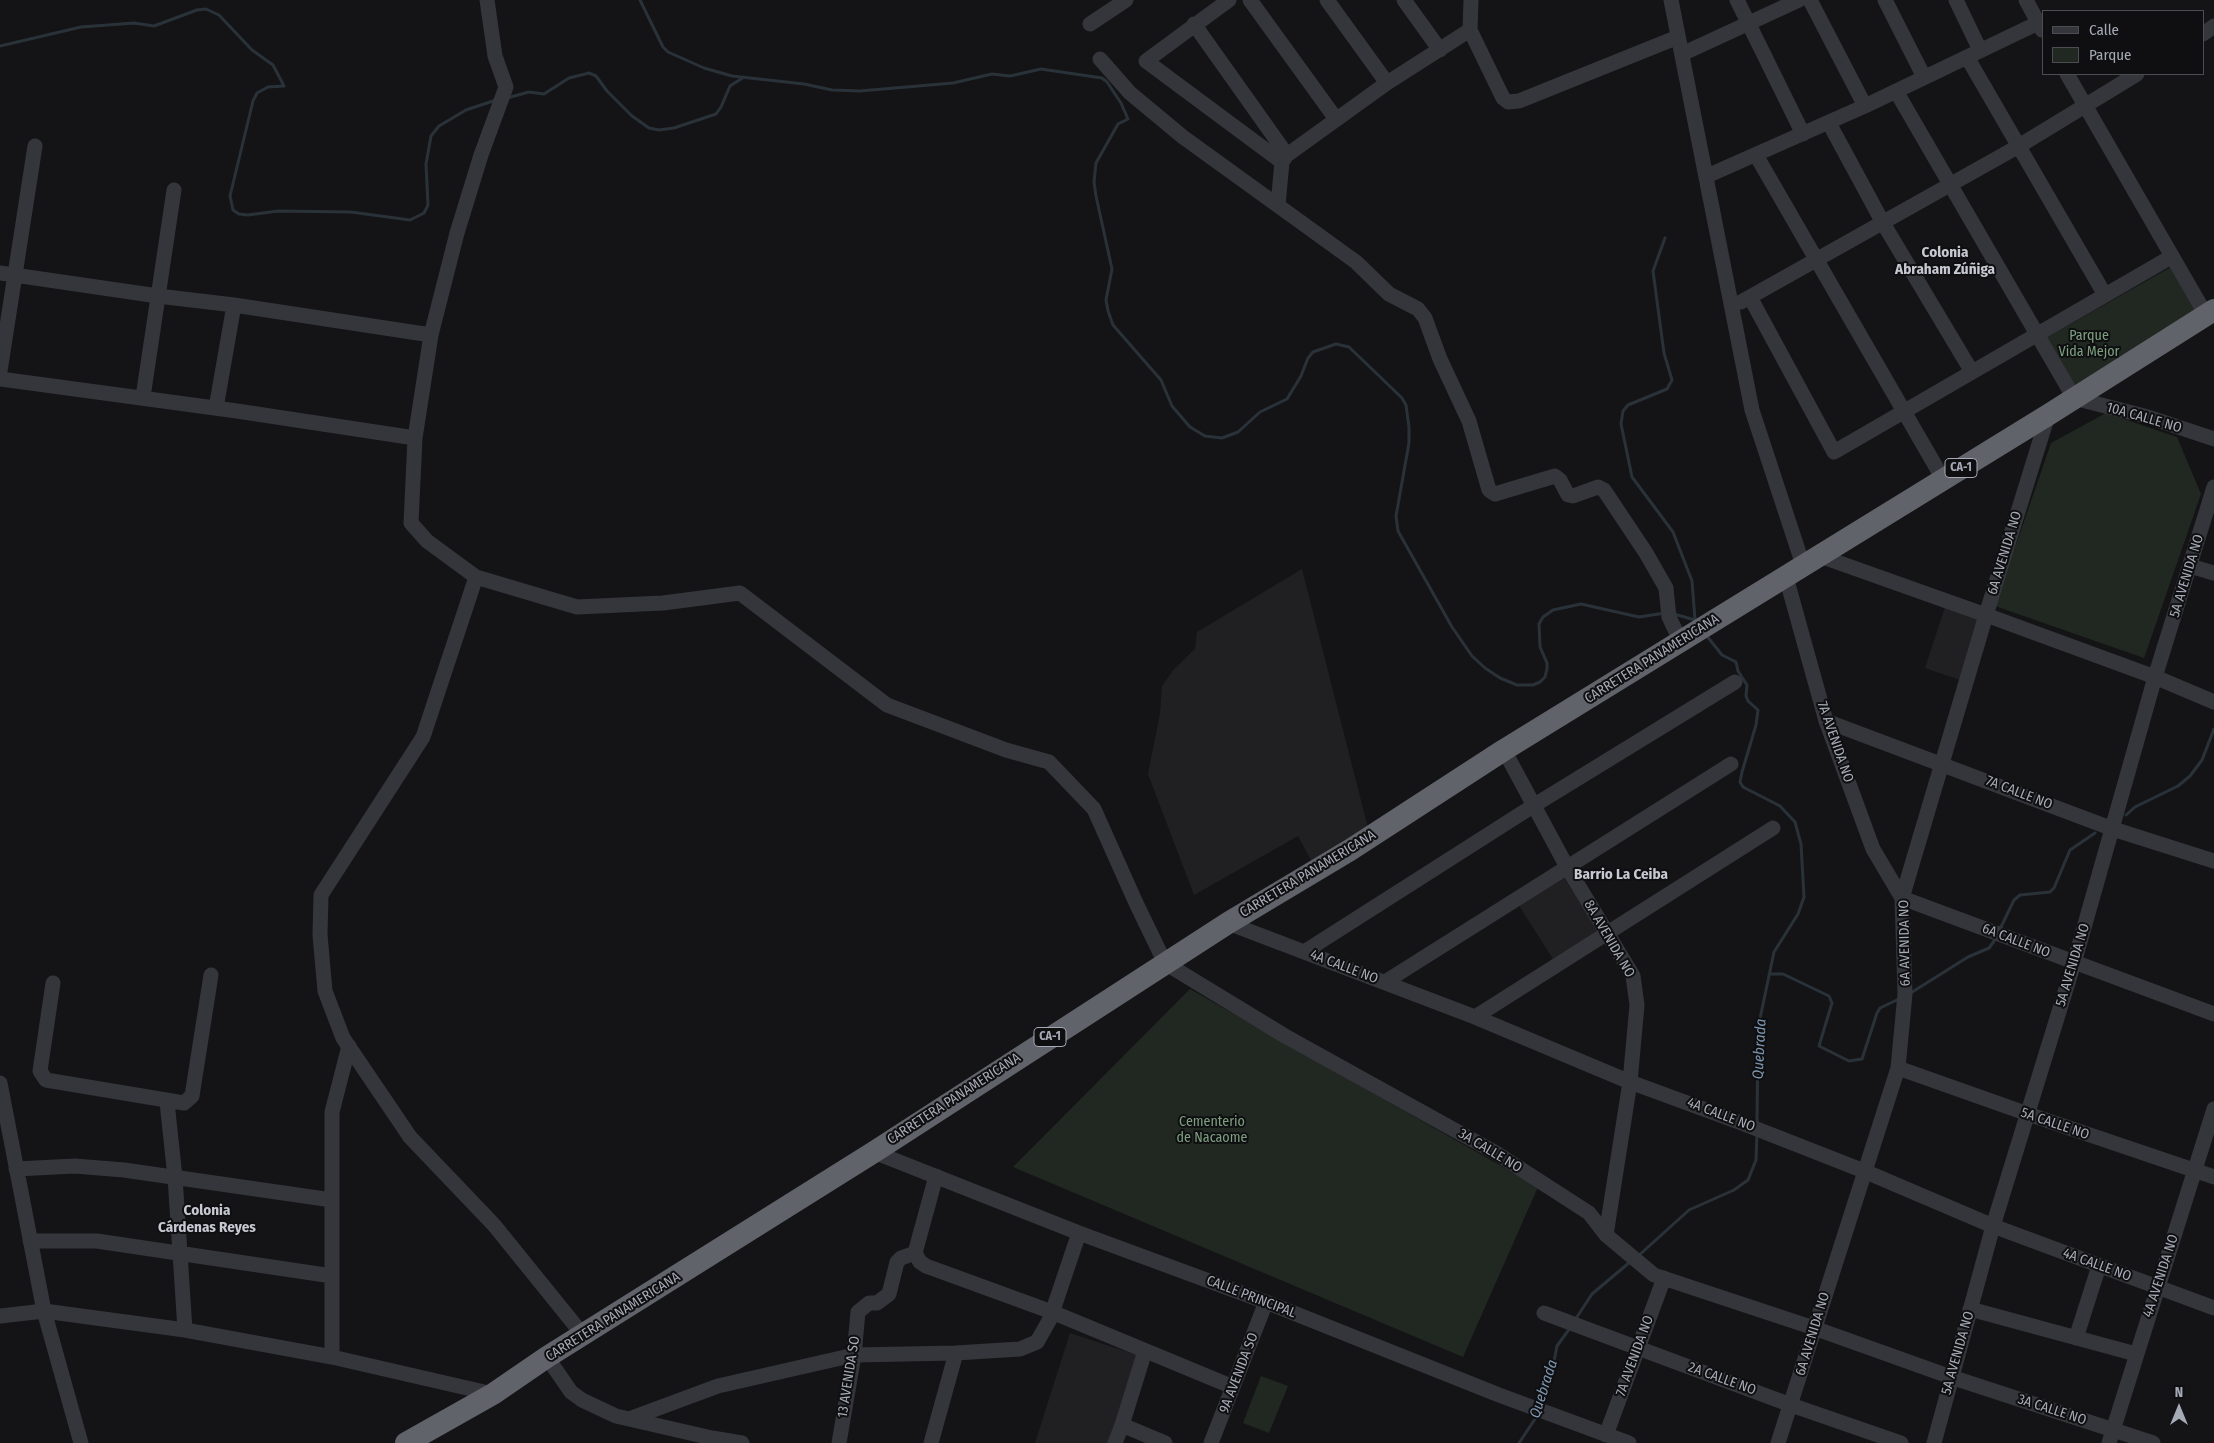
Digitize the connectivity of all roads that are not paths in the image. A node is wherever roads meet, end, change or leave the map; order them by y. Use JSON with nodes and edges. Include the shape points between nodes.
{"nodes":[{"id":1,"x":487,"y":0,"type":"edge"},
{"id":2,"x":1126,"y":0,"type":"edge"},
{"id":3,"x":1229,"y":0,"type":"edge"},
{"id":4,"x":1250,"y":0,"type":"edge"},
{"id":5,"x":1327,"y":0,"type":"edge"},
{"id":6,"x":1404,"y":0,"type":"edge"},
{"id":7,"x":1471,"y":0,"type":"edge"},
{"id":8,"x":1672,"y":0,"type":"edge"},
{"id":9,"x":1737,"y":0,"type":"edge"},
{"id":10,"x":1799,"y":0,"type":"edge"},
{"id":11,"x":1810,"y":0,"type":"edge"},
{"id":12,"x":1885,"y":0,"type":"edge"},
{"id":13,"x":1956,"y":0,"type":"edge"},
{"id":14,"x":2026,"y":0,"type":"edge"},
{"id":15,"x":1090,"y":24,"type":"dead end"},
{"id":16,"x":1194,"y":24,"type":"junction"},
{"id":17,"x":1749,"y":24,"type":"junction"},
{"id":18,"x":2040,"y":27,"type":"edge"},
{"id":19,"x":1470,"y":30,"type":"junction"},
{"id":20,"x":1678,"y":36,"type":"junction"},
{"id":21,"x":1440,"y":50,"type":"junction"},
{"id":22,"x":1974,"y":53,"type":"junction"},
{"id":23,"x":1682,"y":54,"type":"junction"},
{"id":24,"x":1100,"y":59,"type":"dead end"},
{"id":25,"x":2069,"y":75,"type":"edge"},
{"id":26,"x":2135,"y":75,"type":"edge"},
{"id":27,"x":1924,"y":77,"type":"junction"},
{"id":28,"x":1387,"y":84,"type":"junction"},
{"id":29,"x":1896,"y":91,"type":"junction"},
{"id":30,"x":2086,"y":105,"type":"junction"},
{"id":31,"x":1865,"y":106,"type":"junction"},
{"id":32,"x":1336,"y":119,"type":"junction"},
{"id":33,"x":1829,"y":123,"type":"junction"},
{"id":34,"x":1803,"y":134,"type":"junction"},
{"id":35,"x":35,"y":146,"type":"dead end"},
{"id":36,"x":2019,"y":146,"type":"junction"},
{"id":37,"x":1756,"y":155,"type":"junction"},
{"id":38,"x":1284,"y":158,"type":"junction"},
{"id":39,"x":1707,"y":176,"type":"junction"},
{"id":40,"x":1951,"y":185,"type":"junction"},
{"id":41,"x":174,"y":190,"type":"dead end"},
{"id":42,"x":1278,"y":205,"type":"junction"},
{"id":43,"x":1884,"y":223,"type":"junction"},
{"id":44,"x":2172,"y":257,"type":"junction"},
{"id":45,"x":1818,"y":260,"type":"junction"},
{"id":46,"x":7,"y":274,"type":"edge"},
{"id":47,"x":158,"y":296,"type":"junction"},
{"id":48,"x":2105,"y":296,"type":"junction"},
{"id":49,"x":1750,"y":297,"type":"junction"},
{"id":50,"x":234,"y":305,"type":"junction"},
{"id":51,"x":1731,"y":307,"type":"junction"},
{"id":52,"x":2210,"y":313,"type":"edge"},
{"id":53,"x":431,"y":335,"type":"junction"},
{"id":54,"x":2036,"y":335,"type":"junction"},
{"id":55,"x":0,"y":371,"type":"edge"},
{"id":56,"x":1972,"y":372,"type":"junction"},
{"id":57,"x":0,"y":379,"type":"edge"},
{"id":58,"x":143,"y":397,"type":"junction"},
{"id":59,"x":2074,"y":398,"type":"junction"},
{"id":60,"x":216,"y":408,"type":"junction"},
{"id":61,"x":1904,"y":411,"type":"junction"},
{"id":62,"x":2048,"y":415,"type":"junction"},
{"id":63,"x":414,"y":438,"type":"junction"},
{"id":64,"x":2214,"y":439,"type":"edge"},
{"id":65,"x":1944,"y":479,"type":"junction"},
{"id":66,"x":2214,"y":487,"type":"edge"},
{"id":67,"x":1803,"y":566,"type":"junction"},
{"id":68,"x":2190,"y":566,"type":"junction"},
{"id":69,"x":2214,"y":573,"type":"edge"},
{"id":70,"x":476,"y":577,"type":"junction"},
{"id":71,"x":1986,"y":615,"type":"junction"},
{"id":72,"x":1695,"y":633,"type":"junction"},
{"id":73,"x":2155,"y":677,"type":"junction"},
{"id":74,"x":1735,"y":682,"type":"dead end"},
{"id":75,"x":2213,"y":701,"type":"edge"},
{"id":76,"x":1826,"y":721,"type":"junction"},
{"id":77,"x":1504,"y":750,"type":"junction"},
{"id":78,"x":1730,"y":764,"type":"dead end"},
{"id":79,"x":1942,"y":764,"type":"junction"},
{"id":80,"x":1533,"y":806,"type":"junction"},
{"id":81,"x":1773,"y":828,"type":"dead end"},
{"id":82,"x":2113,"y":829,"type":"junction"},
{"id":83,"x":2214,"y":861,"type":"edge"},
{"id":84,"x":1567,"y":867,"type":"junction"},
{"id":85,"x":1902,"y":898,"type":"junction"},
{"id":86,"x":1228,"y":923,"type":"junction"},
{"id":87,"x":1606,"y":934,"type":"junction"},
{"id":88,"x":1304,"y":952,"type":"junction"},
{"id":89,"x":1165,"y":963,"type":"junction"},
{"id":90,"x":2074,"y":963,"type":"junction"},
{"id":91,"x":211,"y":974,"type":"dead end"},
{"id":92,"x":1384,"y":982,"type":"junction"},
{"id":93,"x":54,"y":984,"type":"dead end"},
{"id":94,"x":2214,"y":1014,"type":"edge"},
{"id":95,"x":1475,"y":1016,"type":"junction"},
{"id":96,"x":349,"y":1046,"type":"junction"},
{"id":97,"x":1898,"y":1068,"type":"junction"},
{"id":98,"x":1630,"y":1082,"type":"junction"},
{"id":99,"x":0,"y":1084,"type":"edge"},
{"id":100,"x":167,"y":1102,"type":"junction"},
{"id":101,"x":2214,"y":1109,"type":"edge"},
{"id":102,"x":2028,"y":1114,"type":"junction"},
{"id":103,"x":874,"y":1152,"type":"junction"},
{"id":104,"x":16,"y":1169,"type":"junction"},
{"id":105,"x":1864,"y":1171,"type":"junction"},
{"id":106,"x":2195,"y":1171,"type":"junction"},
{"id":107,"x":936,"y":1176,"type":"junction"},
{"id":108,"x":175,"y":1177,"type":"junction"},
{"id":109,"x":2214,"y":1177,"type":"edge"},
{"id":110,"x":332,"y":1200,"type":"junction"},
{"id":111,"x":1993,"y":1226,"type":"junction"},
{"id":112,"x":1079,"y":1233,"type":"junction"},
{"id":113,"x":1606,"y":1235,"type":"junction"},
{"id":114,"x":30,"y":1241,"type":"junction"},
{"id":115,"x":180,"y":1252,"type":"junction"},
{"id":116,"x":916,"y":1253,"type":"junction"},
{"id":117,"x":2099,"y":1266,"type":"junction"},
{"id":118,"x":332,"y":1276,"type":"junction"},
{"id":119,"x":1664,"y":1278,"type":"junction"},
{"id":120,"x":2157,"y":1286,"type":"junction"},
{"id":121,"x":1266,"y":1302,"type":"junction"},
{"id":122,"x":2214,"y":1308,"type":"edge"},
{"id":123,"x":1970,"y":1309,"type":"junction"},
{"id":124,"x":44,"y":1310,"type":"junction"},
{"id":125,"x":1052,"y":1312,"type":"junction"},
{"id":126,"x":1544,"y":1313,"type":"dead end"},
{"id":127,"x":0,"y":1316,"type":"edge"},
{"id":128,"x":1814,"y":1328,"type":"junction"},
{"id":129,"x":185,"y":1330,"type":"junction"},
{"id":130,"x":583,"y":1335,"type":"junction"},
{"id":131,"x":2076,"y":1338,"type":"junction"},
{"id":132,"x":1638,"y":1348,"type":"junction"},
{"id":133,"x":1145,"y":1351,"type":"junction"},
{"id":134,"x":956,"y":1353,"type":"junction"},
{"id":135,"x":2136,"y":1354,"type":"junction"},
{"id":136,"x":854,"y":1355,"type":"junction"},
{"id":137,"x":332,"y":1357,"type":"junction"},
{"id":138,"x":547,"y":1357,"type":"junction"},
{"id":139,"x":1951,"y":1377,"type":"junction"},
{"id":140,"x":1233,"y":1387,"type":"junction"},
{"id":141,"x":493,"y":1394,"type":"junction"},
{"id":142,"x":1791,"y":1404,"type":"junction"},
{"id":143,"x":629,"y":1419,"type":"junction"},
{"id":144,"x":1122,"y":1425,"type":"junction"},
{"id":145,"x":1606,"y":1435,"type":"junction"},
{"id":146,"x":2111,"y":1436,"type":"edge"},
{"id":147,"x":81,"y":1443,"type":"edge"},
{"id":148,"x":406,"y":1443,"type":"edge"},
{"id":149,"x":737,"y":1443,"type":"edge"},
{"id":150,"x":839,"y":1443,"type":"edge"},
{"id":151,"x":931,"y":1443,"type":"edge"},
{"id":152,"x":1115,"y":1443,"type":"edge"},
{"id":153,"x":1165,"y":1443,"type":"edge"},
{"id":154,"x":1211,"y":1443,"type":"edge"},
{"id":155,"x":1629,"y":1443,"type":"edge"},
{"id":156,"x":1778,"y":1443,"type":"edge"},
{"id":157,"x":1901,"y":1443,"type":"edge"},
{"id":158,"x":1934,"y":1443,"type":"edge"},
{"id":159,"x":2153,"y":1443,"type":"edge"}],
"edges":[{"from":1,"to":53,"type":"street","via":[[495,56],[506,87],[457,233]]},
{"from":2,"to":15,"type":"street"},
{"from":3,"to":16,"type":"street"},
{"from":4,"to":32,"type":"street"},
{"from":5,"to":28,"type":"street"},
{"from":6,"to":21,"type":"street"},
{"from":7,"to":19,"type":"street"},
{"from":8,"to":20,"type":"street","name":"7A AVENIDA NO"},
{"from":9,"to":17,"type":"street"},
{"from":10,"to":17,"type":"street"},
{"from":11,"to":31,"type":"street"},
{"from":12,"to":27,"type":"street"},
{"from":13,"to":22,"type":"street"},
{"from":14,"to":18,"type":"street"},
{"from":16,"to":38,"type":"street"},
{"from":16,"to":38,"type":"street","via":[[1146,60]]},
{"from":17,"to":23,"type":"street"},
{"from":17,"to":34,"type":"street"},
{"from":18,"to":22,"type":"street"},
{"from":19,"to":20,"type":"street","via":[[1503,98],[1511,103]]},
{"from":19,"to":21,"type":"street"},
{"from":20,"to":23,"type":"street","name":"7A AVENIDA NO"},
{"from":21,"to":28,"type":"street"},
{"from":22,"to":27,"type":"street"},
{"from":22,"to":36,"type":"street"},
{"from":23,"to":39,"type":"street","name":"7A AVENIDA NO"},
{"from":24,"to":42,"type":"street","via":[[1130,93],[1182,137]]},
{"from":25,"to":30,"type":"street"},
{"from":26,"to":30,"type":"street"},
{"from":27,"to":29,"type":"street"},
{"from":28,"to":32,"type":"street"},
{"from":29,"to":31,"type":"street"},
{"from":29,"to":40,"type":"street"},
{"from":30,"to":36,"type":"street"},
{"from":30,"to":44,"type":"street"},
{"from":31,"to":33,"type":"street"},
{"from":32,"to":38,"type":"street"},
{"from":33,"to":34,"type":"street"},
{"from":33,"to":43,"type":"street"},
{"from":34,"to":37,"type":"street"},
{"from":35,"to":46,"type":"street"},
{"from":36,"to":40,"type":"street"},
{"from":36,"to":48,"type":"street"},
{"from":37,"to":39,"type":"street"},
{"from":37,"to":45,"type":"street"},
{"from":38,"to":42,"type":"street"},
{"from":39,"to":51,"type":"street","name":"7A AVENIDA NO"},
{"from":40,"to":43,"type":"street"},
{"from":40,"to":54,"type":"street"},
{"from":41,"to":47,"type":"street"},
{"from":42,"to":72,"type":"street","via":[[1356,262],[1389,294],[1418,309],[1425,318],[1469,421],[1489,490],[1495,494],[1555,476],[1568,495],[1598,487],[1604,490],[1666,588],[1668,617]]},
{"from":43,"to":45,"type":"street"},
{"from":43,"to":56,"type":"street"},
{"from":44,"to":48,"type":"street"},
{"from":44,"to":52,"type":"street"},
{"from":45,"to":49,"type":"street"},
{"from":45,"to":61,"type":"street"},
{"from":46,"to":47,"type":"street"},
{"from":46,"to":55,"type":"street"},
{"from":47,"to":50,"type":"street"},
{"from":47,"to":58,"type":"street"},
{"from":48,"to":54,"type":"street"},
{"from":49,"to":51,"type":"street"},
{"from":49,"to":61,"type":"street","via":[[1834,452]]},
{"from":50,"to":53,"type":"street"},
{"from":50,"to":60,"type":"street"},
{"from":51,"to":67,"type":"street","name":"7A AVENIDA NO","via":[[1760,439]]},
{"from":52,"to":59,"type":"highway","name":"CARRETERA PANAMERICANA","number":"CA-1"},
{"from":53,"to":63,"type":"street"},
{"from":54,"to":56,"type":"street"},
{"from":54,"to":59,"type":"street"},
{"from":56,"to":61,"type":"street"},
{"from":57,"to":58,"type":"street"},
{"from":58,"to":60,"type":"street"},
{"from":59,"to":62,"type":"highway","name":"CARRETERA PANAMERICANA","number":"CA-1"},
{"from":59,"to":64,"type":"street","name":"10A CALLE NO","via":[[2148,417]]},
{"from":60,"to":63,"type":"street"},
{"from":61,"to":65,"type":"street"},
{"from":62,"to":65,"type":"highway","name":"CARRETERA PANAMERICANA","number":"CA-1"},
{"from":62,"to":71,"type":"street","name":"6A AVENIDA NO"},
{"from":63,"to":70,"type":"street","via":[[411,523],[427,541]]},
{"from":65,"to":67,"type":"highway","name":"CARRETERA PANAMERICANA","number":"CA-1"},
{"from":66,"to":68,"type":"street","name":"5A AVENIDA NO"},
{"from":67,"to":71,"type":"street"},
{"from":67,"to":72,"type":"highway","name":"CARRETERA PANAMERICANA","number":"CA-1"},
{"from":67,"to":76,"type":"street","name":"7A AVENIDA NO"},
{"from":68,"to":69,"type":"street"},
{"from":68,"to":73,"type":"street","name":"5A AVENIDA NO"},
{"from":70,"to":89,"type":"street","via":[[576,607],[663,604],[740,593],[888,705],[1006,750],[1049,762],[1094,809]]},
{"from":70,"to":96,"type":"street","via":[[423,737],[321,895],[320,935],[325,991]]},
{"from":71,"to":73,"type":"street"},
{"from":71,"to":79,"type":"street","name":"6A AVENIDA NO"},
{"from":72,"to":77,"type":"highway","name":"CARRETERA PANAMERICANA","number":"CA-1"},
{"from":73,"to":75,"type":"street"},
{"from":73,"to":82,"type":"street","name":"5A AVENIDA NO"},
{"from":74,"to":80,"type":"street"},
{"from":76,"to":79,"type":"street","name":"7A CALLE NO"},
{"from":76,"to":85,"type":"street","name":"7A AVENIDA NO","via":[[1873,848]]},
{"from":77,"to":80,"type":"street","name":"8A AVENIDA NO"},
{"from":77,"to":86,"type":"highway","name":"CARRETERA PANAMERICANA","number":"CA-1","via":[[1350,850]]},
{"from":78,"to":84,"type":"street"},
{"from":79,"to":82,"type":"street","name":"7A CALLE NO"},
{"from":79,"to":85,"type":"street","name":"6A AVENIDA NO"},
{"from":80,"to":84,"type":"street","name":"8A AVENIDA NO"},
{"from":80,"to":88,"type":"street"},
{"from":81,"to":87,"type":"street"},
{"from":82,"to":83,"type":"street","name":"7A CALLE NO"},
{"from":82,"to":90,"type":"street","name":"5A AVENIDA NO"},
{"from":84,"to":87,"type":"street","name":"8A AVENIDA NO"},
{"from":84,"to":92,"type":"street"},
{"from":85,"to":90,"type":"street","name":"6A CALLE NO"},
{"from":85,"to":97,"type":"street","name":"6A AVENIDA NO","via":[[1905,994]]},
{"from":86,"to":88,"type":"street","name":"4A CALLE NO"},
{"from":86,"to":89,"type":"highway","name":"CARRETERA PANAMERICANA","number":"CA-1"},
{"from":87,"to":95,"type":"street"},
{"from":87,"to":98,"type":"street","name":"8A AVENIDA NO","via":[[1633,976],[1636,1005]]},
{"from":88,"to":92,"type":"street","name":"4A CALLE NO"},
{"from":89,"to":103,"type":"highway","name":"CARRETERA PANAMERICANA","number":"CA-1"},
{"from":89,"to":113,"type":"street","name":"3A CALLE NO","via":[[1285,1036],[1496,1153],[1589,1213]]},
{"from":90,"to":94,"type":"street","name":"6A CALLE NO"},
{"from":90,"to":102,"type":"street","name":"5A AVENIDA NO"},
{"from":91,"to":100,"type":"street","via":[[192,1096],[184,1103]]},
{"from":92,"to":95,"type":"street","name":"4A CALLE NO"},
{"from":93,"to":100,"type":"street","via":[[40,1071],[46,1080]]},
{"from":95,"to":98,"type":"street","name":"4A CALLE NO"},
{"from":96,"to":110,"type":"street","via":[[332,1112]]},
{"from":96,"to":130,"type":"street","via":[[410,1137],[494,1225]]},
{"from":97,"to":102,"type":"street","name":"5A CALLE NO"},
{"from":97,"to":105,"type":"street","name":"6A AVENIDA NO"},
{"from":98,"to":105,"type":"street","name":"4A CALLE NO"},
{"from":98,"to":113,"type":"street","name":"8A AVENIDA NO"},
{"from":99,"to":104,"type":"street"},
{"from":100,"to":108,"type":"street"},
{"from":101,"to":106,"type":"street","name":"4A AVENIDA NO"},
{"from":102,"to":106,"type":"street","name":"5A CALLE NO"},
{"from":102,"to":111,"type":"street","name":"5A AVENIDA NO"},
{"from":103,"to":107,"type":"street","name":"CALLE PRINCIPAL"},
{"from":103,"to":130,"type":"highway","name":"CARRETERA PANAMERICANA","number":"CA-1"},
{"from":104,"to":108,"type":"street","via":[[75,1166]]},
{"from":104,"to":114,"type":"street"},
{"from":105,"to":111,"type":"street","name":"4A CALLE NO"},
{"from":105,"to":128,"type":"street","name":"6A AVENIDA NO"},
{"from":106,"to":109,"type":"street","name":"5A CALLE NO"},
{"from":106,"to":120,"type":"street","name":"4A AVENIDA NO"},
{"from":107,"to":112,"type":"street","name":"CALLE PRINCIPAL"},
{"from":107,"to":116,"type":"street"},
{"from":108,"to":110,"type":"street"},
{"from":108,"to":115,"type":"street"},
{"from":110,"to":118,"type":"street"},
{"from":111,"to":117,"type":"street","name":"4A CALLE NO"},
{"from":111,"to":123,"type":"street","name":"5A AVENIDA NO"},
{"from":112,"to":121,"type":"street","name":"CALLE PRINCIPAL"},
{"from":112,"to":125,"type":"street"},
{"from":113,"to":119,"type":"street","name":"3A CALLE NO","via":[[1654,1275]]},
{"from":114,"to":115,"type":"street","via":[[97,1241]]},
{"from":114,"to":124,"type":"street"},
{"from":115,"to":118,"type":"street"},
{"from":115,"to":129,"type":"street"},
{"from":116,"to":125,"type":"street","via":[[926,1266]]},
{"from":116,"to":136,"type":"street","name":"13 AVENIDA SO","via":[[897,1262],[889,1294],[858,1312]]},
{"from":117,"to":120,"type":"street","name":"4A CALLE NO"},
{"from":117,"to":131,"type":"street"},
{"from":118,"to":137,"type":"street"},
{"from":119,"to":128,"type":"street","name":"3A CALLE NO"},
{"from":119,"to":132,"type":"street","name":"7A AVENIDA NO"},
{"from":120,"to":122,"type":"street","name":"4A CALLE NO"},
{"from":120,"to":135,"type":"street","name":"4A AVENIDA NO"},
{"from":121,"to":140,"type":"street","name":"9A AVENIDA SO"},
{"from":121,"to":145,"type":"street","name":"CALLE PRINCIPAL"},
{"from":123,"to":131,"type":"street"},
{"from":123,"to":139,"type":"street","name":"5A AVENIDA NO"},
{"from":124,"to":127,"type":"street"},
{"from":124,"to":129,"type":"street"},
{"from":124,"to":147,"type":"street"},
{"from":125,"to":133,"type":"street"},
{"from":125,"to":134,"type":"street","via":[[1037,1342],[1020,1349]]},
{"from":126,"to":132,"type":"street","name":"2A CALLE NO"},
{"from":128,"to":139,"type":"street","name":"3A CALLE NO"},
{"from":128,"to":142,"type":"street","name":"6A AVENIDA NO"},
{"from":129,"to":137,"type":"street"},
{"from":130,"to":138,"type":"highway","name":"CARRETERA PANAMERICANA","number":"CA-1"},
{"from":131,"to":135,"type":"street"},
{"from":132,"to":142,"type":"street","name":"2A CALLE NO"},
{"from":132,"to":145,"type":"street","name":"7A AVENIDA NO"},
{"from":133,"to":140,"type":"street"},
{"from":133,"to":144,"type":"street"},
{"from":134,"to":136,"type":"street"},
{"from":134,"to":151,"type":"street"},
{"from":135,"to":146,"type":"street","name":"4A AVENIDA NO"},
{"from":136,"to":143,"type":"street","via":[[718,1386]]},
{"from":136,"to":150,"type":"street","name":"13 AVENIDA SO"},
{"from":137,"to":141,"type":"street"},
{"from":138,"to":141,"type":"highway","name":"CARRETERA PANAMERICANA","number":"CA-1"},
{"from":138,"to":143,"type":"street","via":[[571,1392],[616,1416]]},
{"from":139,"to":146,"type":"street","name":"3A CALLE NO"},
{"from":139,"to":158,"type":"street","name":"5A AVENIDA NO"},
{"from":140,"to":154,"type":"street","name":"9A AVENIDA SO"},
{"from":141,"to":148,"type":"highway","name":"CARRETERA PANAMERICANA","number":"CA-1"},
{"from":142,"to":156,"type":"street","name":"6A AVENIDA NO"},
{"from":142,"to":157,"type":"street","name":"2A CALLE NO"},
{"from":143,"to":149,"type":"street"},
{"from":144,"to":152,"type":"street"},
{"from":144,"to":153,"type":"street"},
{"from":145,"to":155,"type":"street","name":"CALLE PRINCIPAL"},
{"from":146,"to":159,"type":"street","name":"3A CALLE NO"}]}
